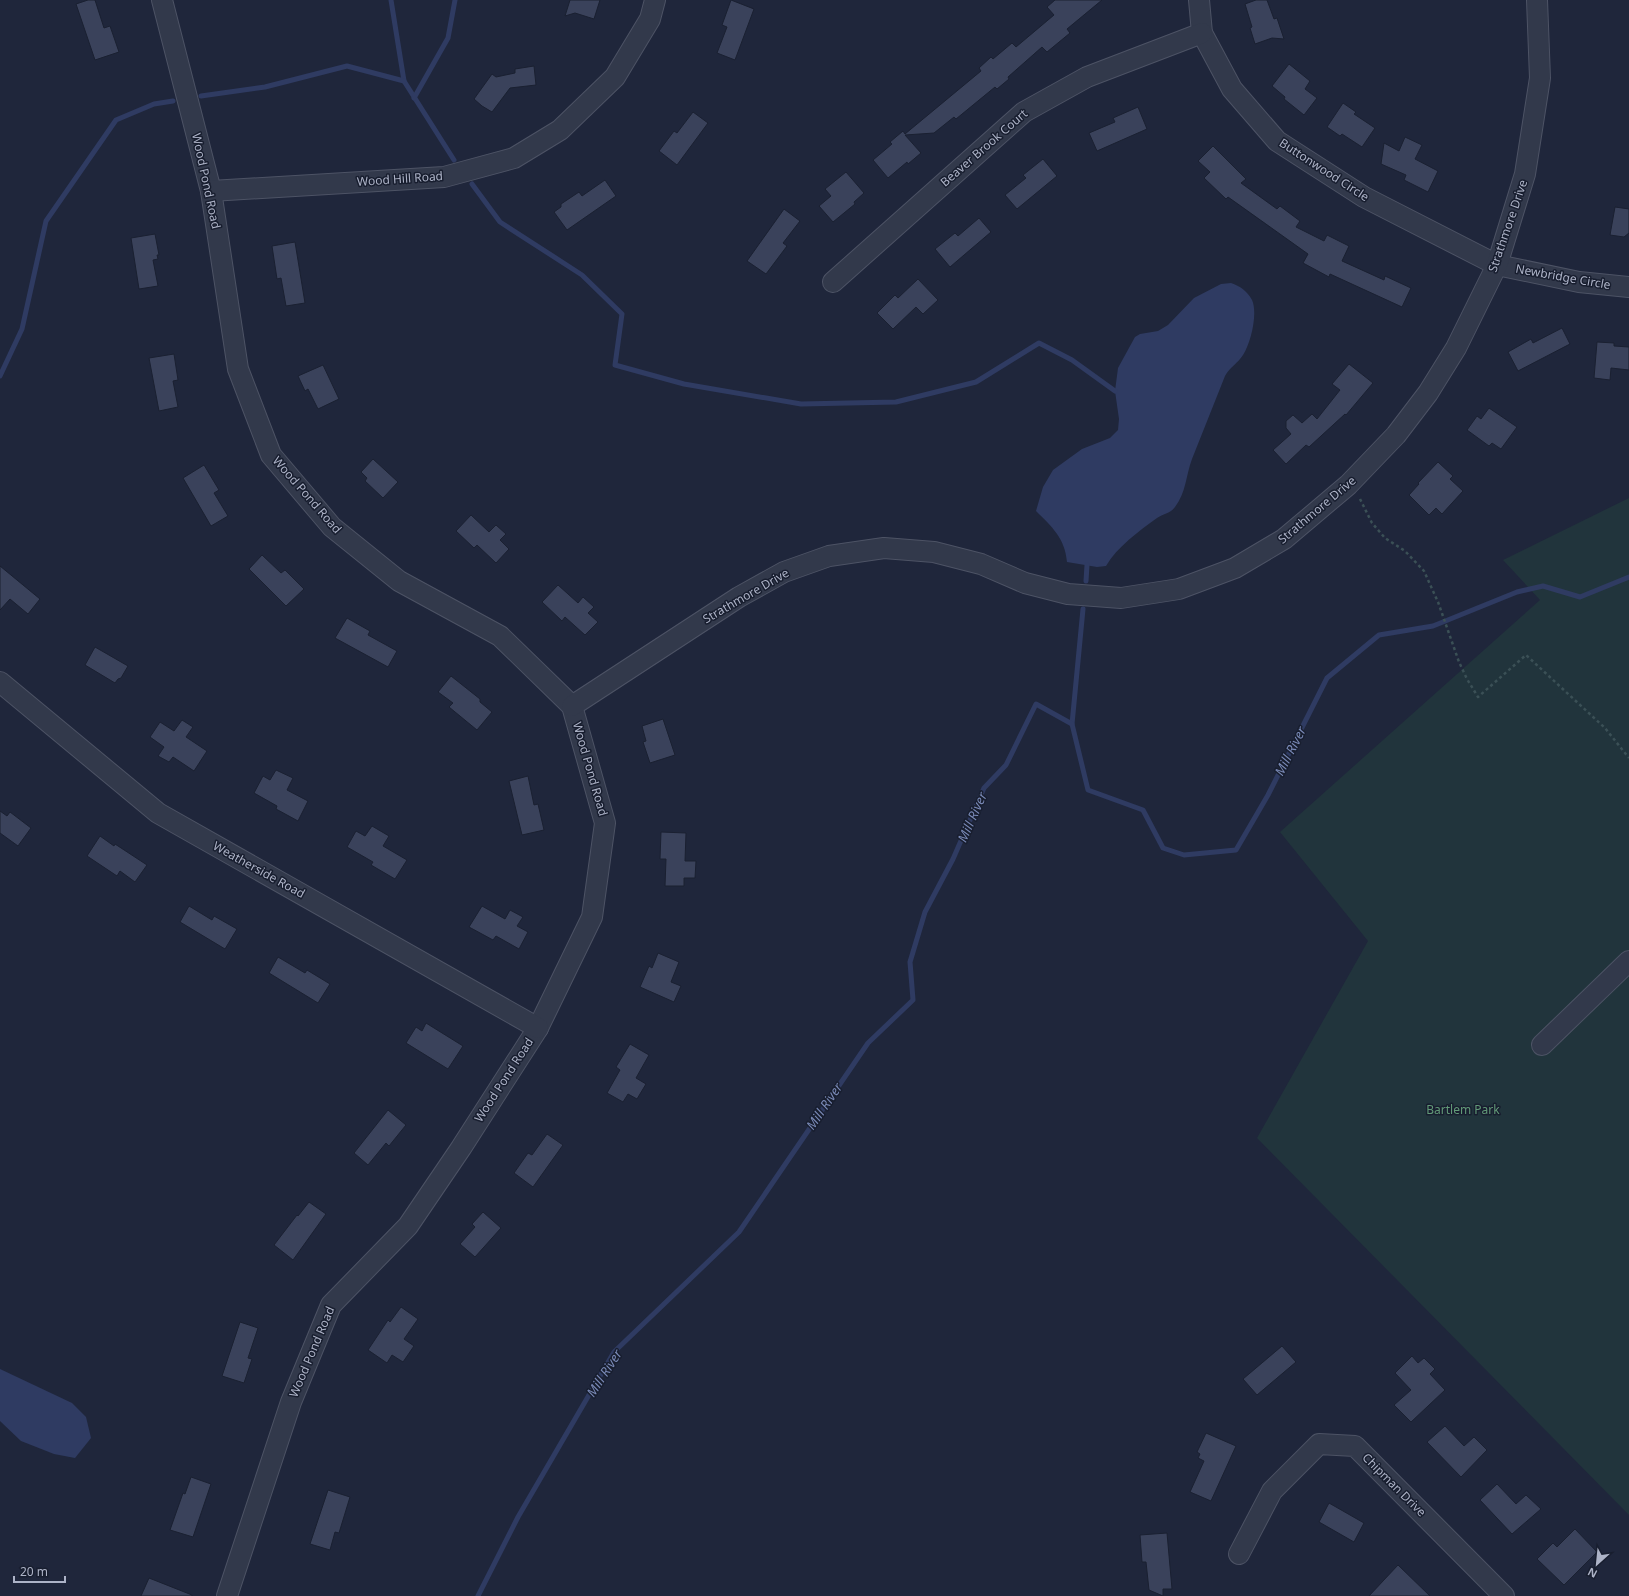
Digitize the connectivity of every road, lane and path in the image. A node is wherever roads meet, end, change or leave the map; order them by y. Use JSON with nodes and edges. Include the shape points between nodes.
{"nodes":[{"id":1,"x":162,"y":0,"type":"edge"},
{"id":2,"x":655,"y":0,"type":"edge"},
{"id":3,"x":1199,"y":0,"type":"edge"},
{"id":4,"x":1537,"y":0,"type":"edge"},
{"id":5,"x":1202,"y":33,"type":"junction"},
{"id":6,"x":211,"y":191,"type":"junction"},
{"id":7,"x":1496,"y":265,"type":"junction"},
{"id":8,"x":833,"y":282,"type":"dead end"},
{"id":9,"x":1629,"y":287,"type":"edge"},
{"id":10,"x":1348,"y":485,"type":"junction"},
{"id":11,"x":0,"y":682,"type":"edge"},
{"id":12,"x":572,"y":706,"type":"junction"},
{"id":13,"x":1629,"y":758,"type":"edge"},
{"id":14,"x":1629,"y":961,"type":"edge"},
{"id":15,"x":538,"y":1028,"type":"junction"},
{"id":16,"x":1542,"y":1045,"type":"dead end"},
{"id":17,"x":1239,"y":1554,"type":"dead end"},
{"id":18,"x":227,"y":1596,"type":"edge"},
{"id":19,"x":1504,"y":1596,"type":"edge"}],
"edges":[{"from":1,"to":6,"type":"street","name":"Wood Pond Road"},
{"from":2,"to":6,"type":"street","name":"Wood Hill Road","via":[[650,19],[615,76],[560,130],[514,158],[444,177]]},
{"from":3,"to":5,"type":"street","name":"Buttonwood Circle"},
{"from":4,"to":7,"type":"street","name":"Strathmore Drive","via":[[1540,78],[1532,130],[1525,174]]},
{"from":5,"to":7,"type":"street","name":"Buttonwood Circle","via":[[1232,89],[1277,142],[1364,197]]},
{"from":5,"to":8,"type":"street","name":"Beaver Brook Court","via":[[1087,77],[1024,112]]},
{"from":6,"to":12,"type":"street","name":"Wood Pond Road","via":[[238,369],[271,455],[332,527],[399,581],[500,636]]},
{"from":7,"to":9,"type":"street","name":"Newbridge Circle","via":[[1579,282]]},
{"from":7,"to":10,"type":"street","name":"Strathmore Drive","via":[[1456,348],[1428,393],[1396,435]]},
{"from":10,"to":12,"type":"street","name":"Strathmore Drive","via":[[1284,538],[1235,568],[1179,589],[1121,598],[1068,594],[1025,583],[981,564],[934,552],[884,548],[829,556],[784,572],[739,597]]},
{"from":10,"to":13,"type":"path","via":[[1359,498],[1372,523],[1385,538],[1405,551],[1424,571],[1467,679],[1478,698],[1526,655],[1605,728]]},
{"from":11,"to":15,"type":"street","name":"Weatherside Road","via":[[158,813]]},
{"from":12,"to":15,"type":"street","name":"Wood Pond Road","via":[[605,822],[592,917]]},
{"from":14,"to":16,"type":"street"},
{"from":15,"to":18,"type":"street","name":"Wood Pond Road","via":[[408,1226],[331,1305],[291,1402]]},
{"from":17,"to":19,"type":"street","name":"Chipman Drive","via":[[1272,1491],[1319,1444],[1355,1446]]}]}
